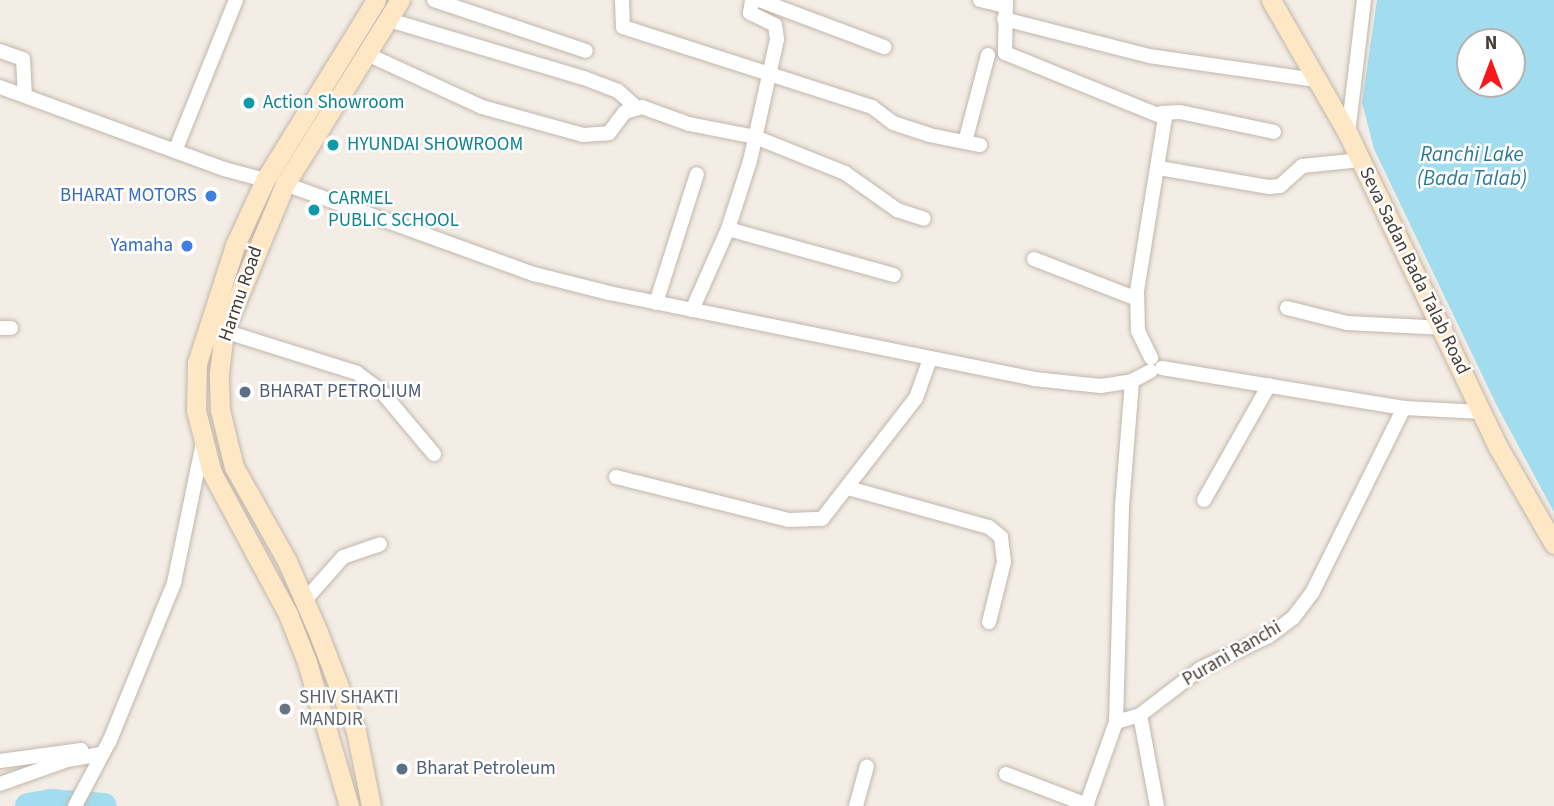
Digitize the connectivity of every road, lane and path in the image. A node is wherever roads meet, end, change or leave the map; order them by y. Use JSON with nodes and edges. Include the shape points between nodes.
{"nodes":[{"id":1,"x":236,"y":0,"type":"edge"},
{"id":2,"x":376,"y":0,"type":"edge"},
{"id":3,"x":400,"y":0,"type":"edge"},
{"id":4,"x":434,"y":0,"type":"edge"},
{"id":5,"x":622,"y":0,"type":"edge"},
{"id":6,"x":752,"y":0,"type":"edge"},
{"id":7,"x":759,"y":0,"type":"edge"},
{"id":8,"x":980,"y":0,"type":"edge"},
{"id":9,"x":1271,"y":0,"type":"edge"},
{"id":10,"x":1364,"y":0,"type":"edge"},
{"id":11,"x":1005,"y":8,"type":"edge"},
{"id":12,"x":389,"y":20,"type":"junction"},
{"id":13,"x":884,"y":47,"type":"dead end"},
{"id":14,"x":0,"y":51,"type":"edge"},
{"id":15,"x":586,"y":51,"type":"dead end"},
{"id":16,"x":369,"y":55,"type":"junction"},
{"id":17,"x":988,"y":55,"type":"dead end"},
{"id":18,"x":769,"y":76,"type":"junction"},
{"id":19,"x":1316,"y":80,"type":"junction"},
{"id":20,"x":0,"y":87,"type":"edge"},
{"id":21,"x":25,"y":93,"type":"junction"},
{"id":22,"x":637,"y":108,"type":"junction"},
{"id":23,"x":1161,"y":113,"type":"junction"},
{"id":24,"x":1274,"y":132,"type":"dead end"},
{"id":25,"x":1348,"y":134,"type":"junction"},
{"id":26,"x":755,"y":137,"type":"junction"},
{"id":27,"x":965,"y":142,"type":"junction"},
{"id":28,"x":980,"y":145,"type":"dead end"},
{"id":29,"x":175,"y":151,"type":"junction"},
{"id":30,"x":1361,"y":160,"type":"junction"},
{"id":31,"x":1159,"y":169,"type":"junction"},
{"id":32,"x":697,"y":174,"type":"dead end"},
{"id":33,"x":265,"y":180,"type":"junction"},
{"id":34,"x":285,"y":184,"type":"junction"},
{"id":35,"x":924,"y":219,"type":"dead end"},
{"id":36,"x":728,"y":229,"type":"junction"},
{"id":37,"x":1034,"y":259,"type":"dead end"},
{"id":38,"x":894,"y":275,"type":"dead end"},
{"id":39,"x":1137,"y":299,"type":"junction"},
{"id":40,"x":656,"y":303,"type":"junction"},
{"id":41,"x":1287,"y":308,"type":"dead end"},
{"id":42,"x":692,"y":310,"type":"junction"},
{"id":43,"x":1445,"y":328,"type":"junction"},
{"id":44,"x":224,"y":331,"type":"junction"},
{"id":45,"x":930,"y":359,"type":"junction"},
{"id":46,"x":1155,"y":366,"type":"junction"},
{"id":47,"x":1132,"y":381,"type":"junction"},
{"id":48,"x":1269,"y":385,"type":"junction"},
{"id":49,"x":1404,"y":408,"type":"junction"},
{"id":50,"x":1482,"y":412,"type":"junction"},
{"id":51,"x":198,"y":421,"type":"junction"},
{"id":52,"x":222,"y":421,"type":"junction"},
{"id":53,"x":203,"y":443,"type":"junction"},
{"id":54,"x":434,"y":454,"type":"dead end"},
{"id":55,"x":617,"y":477,"type":"dead end"},
{"id":56,"x":848,"y":488,"type":"junction"},
{"id":57,"x":1204,"y":500,"type":"dead end"},
{"id":58,"x":380,"y":544,"type":"dead end"},
{"id":59,"x":1554,"y":544,"type":"edge"},
{"id":60,"x":304,"y":600,"type":"junction"},
{"id":61,"x":989,"y":622,"type":"dead end"},
{"id":62,"x":1140,"y":715,"type":"junction"},
{"id":63,"x":1116,"y":722,"type":"junction"},
{"id":64,"x":98,"y":758,"type":"junction"},
{"id":65,"x":0,"y":761,"type":"edge"},
{"id":66,"x":867,"y":766,"type":"dead end"},
{"id":67,"x":1006,"y":774,"type":"dead end"},
{"id":68,"x":0,"y":785,"type":"edge"},
{"id":69,"x":1086,"y":805,"type":"edge"},
{"id":70,"x":75,"y":806,"type":"edge"},
{"id":71,"x":349,"y":806,"type":"edge"},
{"id":72,"x":371,"y":806,"type":"edge"},
{"id":73,"x":856,"y":806,"type":"edge"},
{"id":74,"x":1157,"y":806,"type":"edge"}],
"edges":[{"from":1,"to":29,"type":"street"},
{"from":2,"to":33,"type":"main road","name":"Harmu Road"},
{"from":3,"to":12,"type":"main road","name":"Harmu Road"},
{"from":4,"to":15,"type":"street"},
{"from":5,"to":18,"type":"street","via":[[622,27]]},
{"from":6,"to":18,"type":"street","via":[[750,13],[778,30]]},
{"from":7,"to":13,"type":"street"},
{"from":8,"to":11,"type":"street"},
{"from":9,"to":19,"type":"main road","name":"Seva Sadan Bada Talab Road"},
{"from":10,"to":25,"type":"street"},
{"from":11,"to":19,"type":"street","via":[[1149,56]]},
{"from":11,"to":23,"type":"street","via":[[1002,45],[1014,59]]},
{"from":12,"to":16,"type":"main road","name":"Harmu Road"},
{"from":12,"to":22,"type":"street","via":[[584,78],[618,91]]},
{"from":14,"to":21,"type":"street","via":[[23,59]]},
{"from":16,"to":22,"type":"street","via":[[482,107],[583,135],[609,133],[625,112]]},
{"from":16,"to":34,"type":"main road","name":"Harmu Road"},
{"from":17,"to":27,"type":"street"},
{"from":18,"to":26,"type":"street"},
{"from":18,"to":27,"type":"street","via":[[872,107],[893,123]]},
{"from":19,"to":25,"type":"main road","name":"Seva Sadan Bada Talab Road"},
{"from":20,"to":21,"type":"street"},
{"from":21,"to":29,"type":"street"},
{"from":22,"to":26,"type":"street"},
{"from":23,"to":24,"type":"street","via":[[1180,112]]},
{"from":23,"to":31,"type":"street","via":[[1165,128]]},
{"from":25,"to":30,"type":"main road","name":"Seva Sadan Bada Talab Road"},
{"from":26,"to":35,"type":"street","via":[[845,173],[897,210]]},
{"from":26,"to":36,"type":"street"},
{"from":27,"to":28,"type":"street"},
{"from":29,"to":33,"type":"street"},
{"from":30,"to":31,"type":"street","via":[[1302,166],[1280,186],[1269,187]]},
{"from":30,"to":43,"type":"main road","name":"Seva Sadan Bada Talab Road"},
{"from":31,"to":39,"type":"street"},
{"from":32,"to":40,"type":"street"},
{"from":33,"to":51,"type":"main road","name":"Harmu Road","via":[[211,310],[197,363]]},
{"from":34,"to":40,"type":"street","via":[[534,274]]},
{"from":34,"to":44,"type":"main road","name":"Harmu Road"},
{"from":36,"to":38,"type":"street"},
{"from":36,"to":42,"type":"street"},
{"from":37,"to":39,"type":"street"},
{"from":39,"to":46,"type":"street","via":[[1138,331]]},
{"from":40,"to":42,"type":"street"},
{"from":41,"to":43,"type":"street","via":[[1347,323]]},
{"from":42,"to":45,"type":"street"},
{"from":43,"to":50,"type":"main road","name":"Seva Sadan Bada Talab Road"},
{"from":44,"to":52,"type":"main road","name":"Harmu Road","via":[[219,373]]},
{"from":44,"to":54,"type":"street","via":[[357,373],[382,392]]},
{"from":45,"to":47,"type":"street","via":[[1071,384]]},
{"from":45,"to":56,"type":"street","via":[[916,398]]},
{"from":46,"to":47,"type":"street"},
{"from":46,"to":48,"type":"street"},
{"from":47,"to":63,"type":"street","via":[[1122,506]]},
{"from":48,"to":49,"type":"street"},
{"from":48,"to":57,"type":"street"},
{"from":49,"to":50,"type":"street"},
{"from":49,"to":62,"type":"street","name":"Purani Ranchi","via":[[1312,593],[1293,618],[1269,636],[1199,668]]},
{"from":50,"to":59,"type":"main road","name":"Seva Sadan Bada Talab Road"},
{"from":51,"to":52,"type":"main road"},
{"from":51,"to":53,"type":"main road","name":"Harmu Road"},
{"from":52,"to":60,"type":"main road","name":"Harmu Road","via":[[234,467]]},
{"from":53,"to":64,"type":"street","via":[[174,583]]},
{"from":53,"to":71,"type":"main road","name":"Harmu Road","via":[[217,483],[288,614],[324,708]]},
{"from":55,"to":56,"type":"street","via":[[808,522],[822,519]]},
{"from":56,"to":61,"type":"street","via":[[989,527],[1001,537],[1004,562]]},
{"from":58,"to":60,"type":"street","via":[[343,557]]},
{"from":60,"to":72,"type":"main road","name":"Harmu Road","via":[[356,731]]},
{"from":62,"to":63,"type":"street","name":"Purani Ranchi"},
{"from":62,"to":74,"type":"street"},
{"from":63,"to":69,"type":"street"},
{"from":64,"to":65,"type":"street","via":[[76,749]]},
{"from":64,"to":68,"type":"street","via":[[51,764]]},
{"from":64,"to":70,"type":"street"},
{"from":66,"to":73,"type":"street"},
{"from":67,"to":69,"type":"street"}]}
